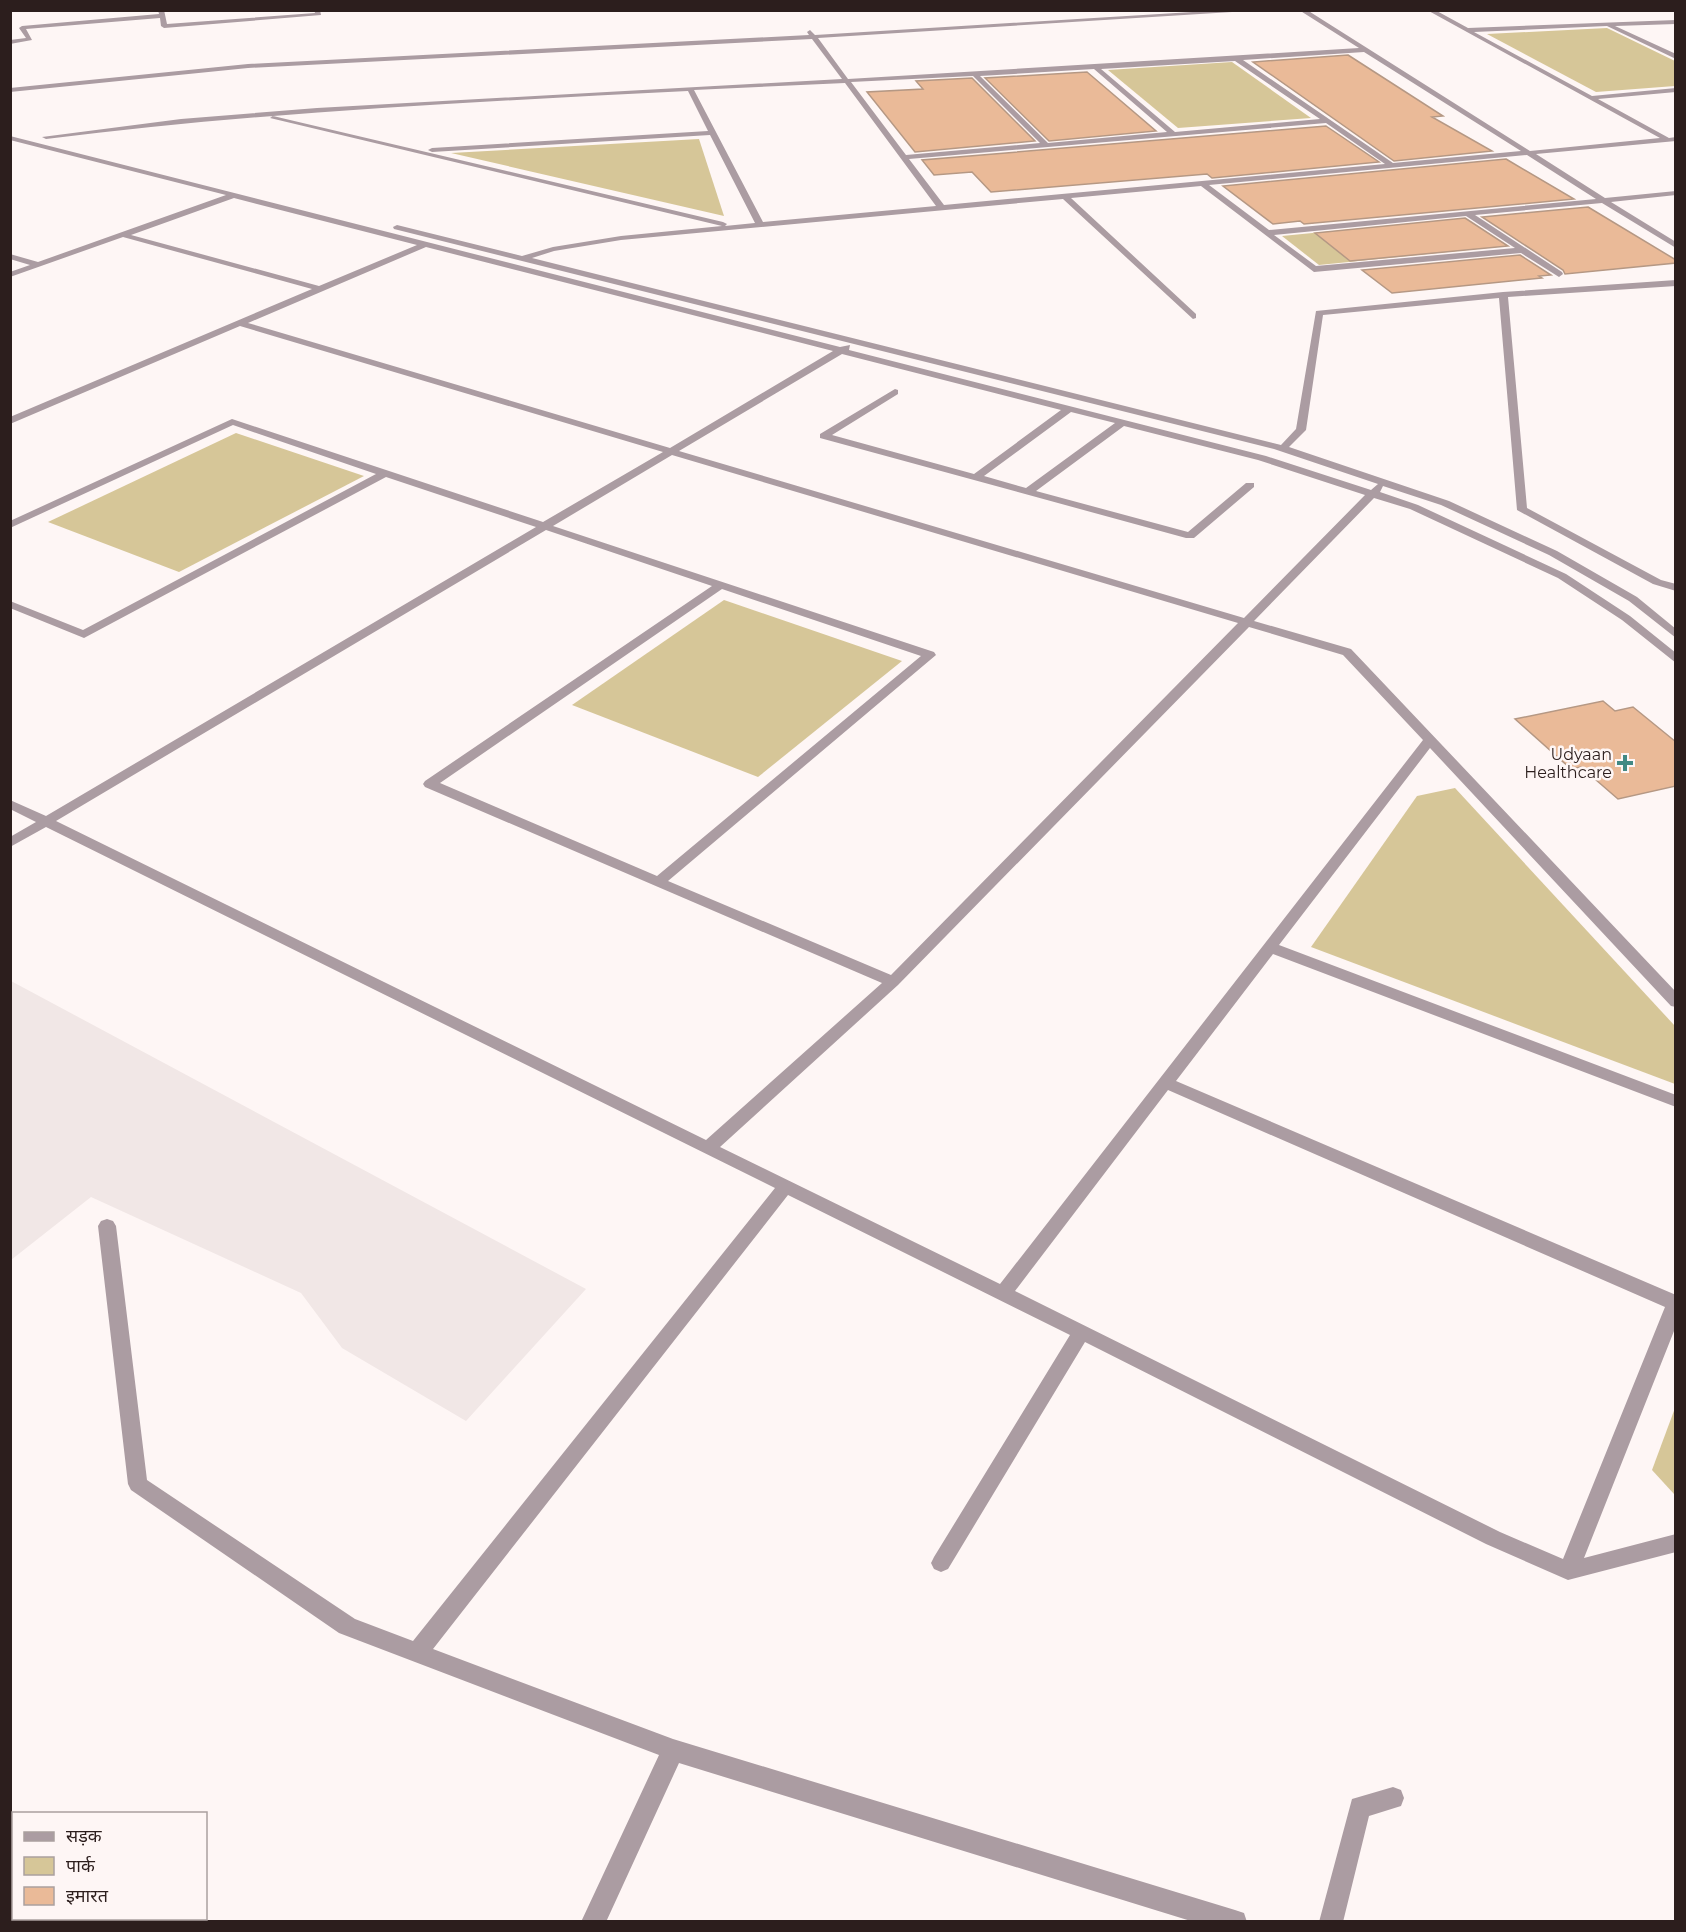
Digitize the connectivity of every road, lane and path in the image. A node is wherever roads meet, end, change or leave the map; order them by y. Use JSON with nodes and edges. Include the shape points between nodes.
{"nodes":[{"id":1,"x":317,"y":10,"type":"edge"},
{"id":2,"x":1163,"y":10,"type":"edge"},
{"id":3,"x":1261,"y":10,"type":"edge"},
{"id":4,"x":1302,"y":10,"type":"edge"},
{"id":5,"x":1430,"y":10,"type":"edge"},
{"id":6,"x":162,"y":13,"type":"edge"},
{"id":7,"x":1676,"y":22,"type":"edge"},
{"id":8,"x":1607,"y":24,"type":"junction"},
{"id":9,"x":1466,"y":30,"type":"junction"},
{"id":10,"x":812,"y":34,"type":"junction"},
{"id":11,"x":586,"y":40,"type":"dead end"},
{"id":12,"x":10,"y":42,"type":"edge"},
{"id":13,"x":552,"y":42,"type":"dead end"},
{"id":14,"x":506,"y":48,"type":"junction"},
{"id":15,"x":1363,"y":50,"type":"junction"},
{"id":16,"x":1676,"y":57,"type":"edge"},
{"id":17,"x":1237,"y":59,"type":"junction"},
{"id":18,"x":233,"y":64,"type":"junction"},
{"id":19,"x":1096,"y":68,"type":"junction"},
{"id":20,"x":976,"y":75,"type":"junction"},
{"id":21,"x":846,"y":80,"type":"junction"},
{"id":22,"x":10,"y":84,"type":"edge"},
{"id":23,"x":690,"y":88,"type":"junction"},
{"id":24,"x":10,"y":90,"type":"edge"},
{"id":25,"x":1676,"y":90,"type":"edge"},
{"id":26,"x":1591,"y":98,"type":"junction"},
{"id":27,"x":260,"y":115,"type":"junction"},
{"id":28,"x":1326,"y":121,"type":"junction"},
{"id":29,"x":10,"y":128,"type":"edge"},
{"id":30,"x":713,"y":133,"type":"junction"},
{"id":31,"x":1173,"y":134,"type":"junction"},
{"id":32,"x":46,"y":137,"type":"junction"},
{"id":33,"x":10,"y":138,"type":"edge"},
{"id":34,"x":1672,"y":139,"type":"edge"},
{"id":35,"x":1046,"y":145,"type":"junction"},
{"id":36,"x":414,"y":151,"type":"junction"},
{"id":37,"x":1527,"y":152,"type":"junction"},
{"id":38,"x":904,"y":157,"type":"junction"},
{"id":39,"x":1390,"y":165,"type":"junction"},
{"id":40,"x":1202,"y":183,"type":"junction"},
{"id":41,"x":248,"y":190,"type":"junction"},
{"id":42,"x":1676,"y":193,"type":"edge"},
{"id":43,"x":232,"y":195,"type":"junction"},
{"id":44,"x":1064,"y":196,"type":"junction"},
{"id":45,"x":1602,"y":200,"type":"junction"},
{"id":46,"x":941,"y":207,"type":"junction"},
{"id":47,"x":1467,"y":213,"type":"junction"},
{"id":48,"x":760,"y":225,"type":"junction"},
{"id":49,"x":735,"y":227,"type":"junction"},
{"id":50,"x":1267,"y":233,"type":"junction"},
{"id":51,"x":123,"y":235,"type":"junction"},
{"id":52,"x":441,"y":238,"type":"junction"},
{"id":53,"x":425,"y":244,"type":"junction"},
{"id":54,"x":1676,"y":246,"type":"edge"},
{"id":55,"x":1525,"y":250,"type":"junction"},
{"id":56,"x":10,"y":256,"type":"edge"},
{"id":57,"x":524,"y":258,"type":"junction"},
{"id":58,"x":39,"y":265,"type":"junction"},
{"id":59,"x":1559,"y":274,"type":"dead end"},
{"id":60,"x":10,"y":275,"type":"edge"},
{"id":61,"x":1676,"y":283,"type":"edge"},
{"id":62,"x":320,"y":289,"type":"junction"},
{"id":63,"x":1503,"y":295,"type":"junction"},
{"id":64,"x":1193,"y":316,"type":"dead end"},
{"id":65,"x":239,"y":323,"type":"junction"},
{"id":66,"x":858,"y":341,"type":"junction"},
{"id":67,"x":843,"y":350,"type":"junction"},
{"id":68,"x":895,"y":392,"type":"dead end"},
{"id":69,"x":1070,"y":408,"type":"junction"},
{"id":70,"x":10,"y":421,"type":"edge"},
{"id":71,"x":1123,"y":422,"type":"junction"},
{"id":72,"x":1283,"y":448,"type":"junction"},
{"id":73,"x":672,"y":451,"type":"junction"},
{"id":74,"x":385,"y":473,"type":"junction"},
{"id":75,"x":975,"y":478,"type":"junction"},
{"id":76,"x":1384,"y":483,"type":"junction"},
{"id":77,"x":1250,"y":485,"type":"dead end"},
{"id":78,"x":1027,"y":492,"type":"junction"},
{"id":79,"x":1373,"y":494,"type":"junction"},
{"id":80,"x":10,"y":525,"type":"edge"},
{"id":81,"x":545,"y":526,"type":"junction"},
{"id":82,"x":722,"y":585,"type":"junction"},
{"id":83,"x":1676,"y":588,"type":"edge"},
{"id":84,"x":10,"y":604,"type":"edge"},
{"id":85,"x":1247,"y":622,"type":"junction"},
{"id":86,"x":1676,"y":635,"type":"edge"},
{"id":87,"x":1676,"y":660,"type":"edge"},
{"id":88,"x":1430,"y":740,"type":"junction"},
{"id":89,"x":10,"y":804,"type":"edge"},
{"id":90,"x":46,"y":822,"type":"junction"},
{"id":91,"x":10,"y":843,"type":"edge"},
{"id":92,"x":658,"y":882,"type":"junction"},
{"id":93,"x":1270,"y":947,"type":"junction"},
{"id":94,"x":893,"y":982,"type":"junction"},
{"id":95,"x":1676,"y":1002,"type":"edge"},
{"id":96,"x":1166,"y":1083,"type":"junction"},
{"id":97,"x":1676,"y":1101,"type":"edge"},
{"id":98,"x":708,"y":1148,"type":"junction"},
{"id":99,"x":786,"y":1186,"type":"junction"},
{"id":100,"x":107,"y":1226,"type":"dead end"},
{"id":101,"x":1003,"y":1293,"type":"junction"},
{"id":102,"x":1675,"y":1303,"type":"edge"},
{"id":103,"x":1082,"y":1332,"type":"junction"},
{"id":104,"x":1676,"y":1543,"type":"edge"},
{"id":105,"x":941,"y":1563,"type":"dead end"},
{"id":106,"x":1568,"y":1571,"type":"junction"},
{"id":107,"x":417,"y":1653,"type":"junction"},
{"id":108,"x":673,"y":1750,"type":"junction"},
{"id":109,"x":1393,"y":1798,"type":"dead end"},
{"id":110,"x":593,"y":1922,"type":"edge"},
{"id":111,"x":1235,"y":1922,"type":"edge"},
{"id":112,"x":1331,"y":1922,"type":"edge"}],
"edges":[{"from":1,"to":6,"type":"street","via":[[318,15],[164,26]]},
{"from":2,"to":10,"type":"street"},
{"from":3,"to":10,"type":"street"},
{"from":4,"to":15,"type":"street"},
{"from":5,"to":9,"type":"street"},
{"from":6,"to":12,"type":"street","via":[[22,28],[30,39]]},
{"from":7,"to":8,"type":"street"},
{"from":8,"to":9,"type":"street"},
{"from":8,"to":16,"type":"street"},
{"from":9,"to":26,"type":"street"},
{"from":10,"to":11,"type":"street"},
{"from":10,"to":14,"type":"street"},
{"from":10,"to":21,"type":"street"},
{"from":13,"to":14,"type":"street"},
{"from":14,"to":18,"type":"street"},
{"from":15,"to":17,"type":"street"},
{"from":15,"to":37,"type":"street"},
{"from":17,"to":19,"type":"street"},
{"from":17,"to":28,"type":"street"},
{"from":18,"to":22,"type":"street"},
{"from":18,"to":24,"type":"street"},
{"from":19,"to":20,"type":"street"},
{"from":19,"to":31,"type":"street"},
{"from":20,"to":21,"type":"street"},
{"from":20,"to":35,"type":"street"},
{"from":21,"to":23,"type":"street"},
{"from":21,"to":38,"type":"street"},
{"from":23,"to":27,"type":"street"},
{"from":23,"to":30,"type":"street"},
{"from":25,"to":26,"type":"street"},
{"from":26,"to":34,"type":"street"},
{"from":27,"to":32,"type":"street"},
{"from":27,"to":36,"type":"street"},
{"from":28,"to":31,"type":"street"},
{"from":28,"to":39,"type":"street"},
{"from":29,"to":32,"type":"street"},
{"from":30,"to":36,"type":"street"},
{"from":30,"to":48,"type":"street"},
{"from":31,"to":35,"type":"street"},
{"from":32,"to":41,"type":"street"},
{"from":33,"to":43,"type":"street"},
{"from":34,"to":37,"type":"street"},
{"from":35,"to":38,"type":"street"},
{"from":36,"to":49,"type":"street"},
{"from":37,"to":39,"type":"street"},
{"from":37,"to":45,"type":"street"},
{"from":38,"to":46,"type":"street"},
{"from":39,"to":40,"type":"street"},
{"from":40,"to":44,"type":"street"},
{"from":40,"to":50,"type":"street"},
{"from":41,"to":43,"type":"street"},
{"from":41,"to":52,"type":"street"},
{"from":42,"to":45,"type":"street"},
{"from":43,"to":51,"type":"street"},
{"from":43,"to":53,"type":"street"},
{"from":44,"to":46,"type":"street"},
{"from":44,"to":64,"type":"street"},
{"from":45,"to":47,"type":"street"},
{"from":45,"to":54,"type":"street"},
{"from":46,"to":48,"type":"street"},
{"from":47,"to":50,"type":"street"},
{"from":47,"to":55,"type":"street"},
{"from":48,"to":49,"type":"street"},
{"from":49,"to":57,"type":"street","via":[[621,238]]},
{"from":50,"to":55,"type":"street","via":[[1314,269]]},
{"from":51,"to":58,"type":"street"},
{"from":51,"to":62,"type":"street"},
{"from":52,"to":53,"type":"street"},
{"from":52,"to":57,"type":"street"},
{"from":53,"to":62,"type":"street"},
{"from":53,"to":67,"type":"street"},
{"from":55,"to":59,"type":"street"},
{"from":56,"to":58,"type":"street"},
{"from":57,"to":66,"type":"street"},
{"from":58,"to":60,"type":"street"},
{"from":61,"to":63,"type":"street"},
{"from":62,"to":65,"type":"street"},
{"from":63,"to":72,"type":"street","via":[[1318,313],[1301,430]]},
{"from":63,"to":83,"type":"street","via":[[1522,510],[1657,582]]},
{"from":65,"to":70,"type":"street"},
{"from":65,"to":73,"type":"street"},
{"from":66,"to":67,"type":"street"},
{"from":66,"to":72,"type":"street"},
{"from":67,"to":69,"type":"street"},
{"from":67,"to":73,"type":"street"},
{"from":68,"to":75,"type":"street","via":[[824,436]]},
{"from":69,"to":71,"type":"street"},
{"from":69,"to":75,"type":"street"},
{"from":71,"to":78,"type":"street"},
{"from":71,"to":79,"type":"street","via":[[1262,458]]},
{"from":72,"to":76,"type":"street"},
{"from":73,"to":81,"type":"street"},
{"from":73,"to":85,"type":"street"},
{"from":74,"to":80,"type":"street","via":[[232,422]]},
{"from":74,"to":81,"type":"street"},
{"from":74,"to":84,"type":"street","via":[[84,634]]},
{"from":75,"to":78,"type":"street"},
{"from":76,"to":79,"type":"street"},
{"from":76,"to":86,"type":"street","via":[[1445,503],[1553,553],[1633,599]]},
{"from":77,"to":78,"type":"street","via":[[1190,536]]},
{"from":79,"to":85,"type":"street"},
{"from":79,"to":87,"type":"street","via":[[1414,507],[1562,576],[1626,618]]},
{"from":81,"to":82,"type":"street"},
{"from":81,"to":90,"type":"street"},
{"from":82,"to":92,"type":"street","via":[[930,655]]},
{"from":82,"to":92,"type":"street","via":[[430,784]]},
{"from":85,"to":88,"type":"street","via":[[1347,652]]},
{"from":85,"to":94,"type":"street"},
{"from":88,"to":93,"type":"street"},
{"from":88,"to":95,"type":"street"},
{"from":89,"to":90,"type":"street"},
{"from":90,"to":91,"type":"street"},
{"from":90,"to":98,"type":"street"},
{"from":92,"to":94,"type":"street"},
{"from":93,"to":96,"type":"street"},
{"from":93,"to":97,"type":"street"},
{"from":94,"to":98,"type":"street"},
{"from":96,"to":101,"type":"street"},
{"from":96,"to":102,"type":"street"},
{"from":98,"to":99,"type":"street"},
{"from":99,"to":101,"type":"street"},
{"from":99,"to":107,"type":"street"},
{"from":100,"to":107,"type":"street","via":[[138,1484],[346,1626]]},
{"from":101,"to":103,"type":"street"},
{"from":102,"to":106,"type":"street"},
{"from":103,"to":105,"type":"street"},
{"from":103,"to":106,"type":"street","via":[[1493,1538]]},
{"from":104,"to":106,"type":"street"},
{"from":107,"to":108,"type":"street"},
{"from":108,"to":110,"type":"street"},
{"from":108,"to":111,"type":"street"},
{"from":109,"to":112,"type":"street","via":[[1360,1807]]}]}
